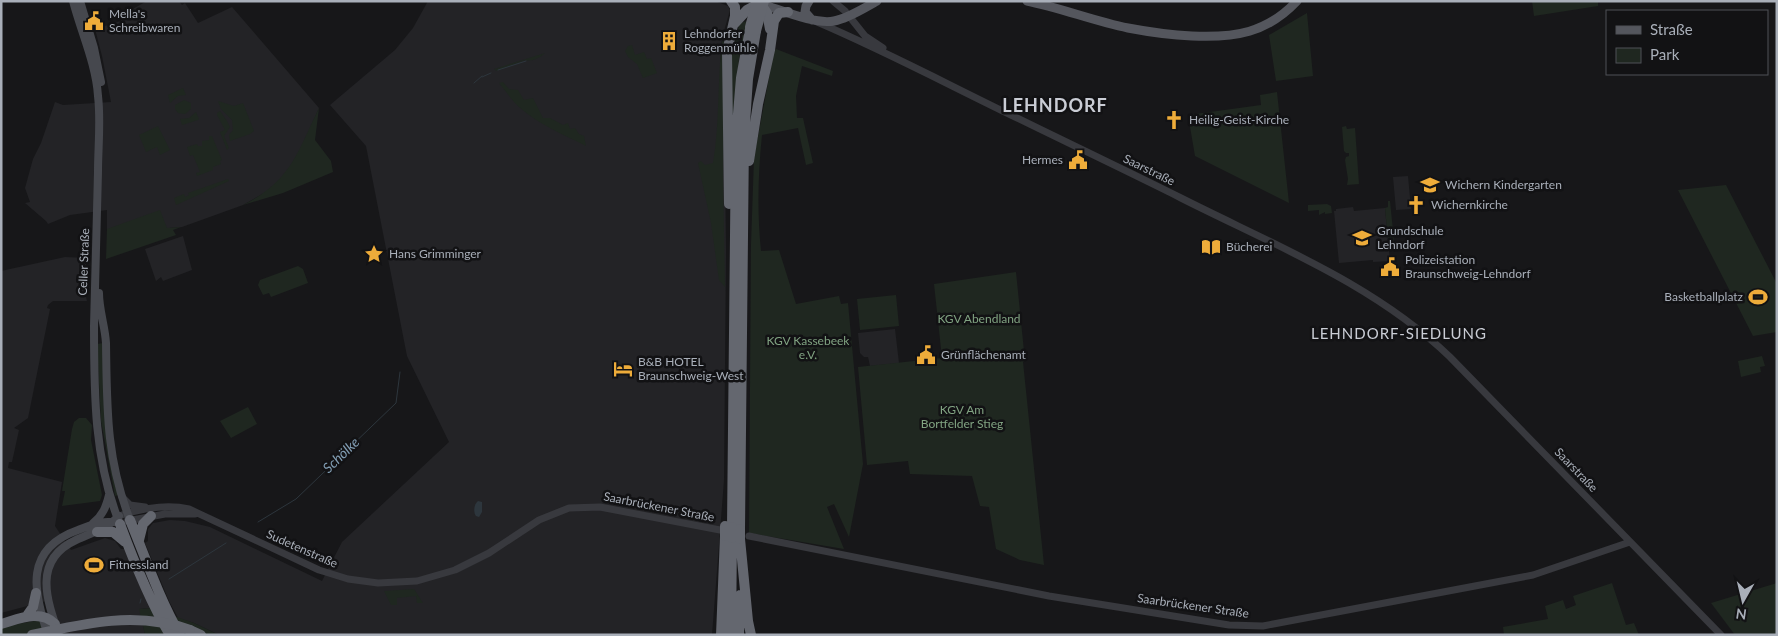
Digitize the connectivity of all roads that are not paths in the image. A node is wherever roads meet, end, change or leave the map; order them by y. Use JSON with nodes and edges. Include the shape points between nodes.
{"nodes":[{"id":1,"x":732,"y":1,"type":"edge"},
{"id":2,"x":809,"y":1,"type":"edge"},
{"id":3,"x":833,"y":1,"type":"edge"},
{"id":4,"x":877,"y":1,"type":"edge"},
{"id":5,"x":1028,"y":1,"type":"edge"},
{"id":6,"x":1297,"y":1,"type":"edge"},
{"id":7,"x":761,"y":2,"type":"edge"},
{"id":8,"x":77,"y":3,"type":"edge"},
{"id":9,"x":785,"y":11,"type":"junction"},
{"id":10,"x":848,"y":16,"type":"junction"},
{"id":11,"x":813,"y":21,"type":"junction"},
{"id":12,"x":732,"y":27,"type":"junction"},
{"id":13,"x":753,"y":30,"type":"junction"},
{"id":14,"x":87,"y":38,"type":"junction"},
{"id":15,"x":771,"y":38,"type":"junction"},
{"id":16,"x":876,"y":44,"type":"junction"},
{"id":17,"x":866,"y":45,"type":"junction"},
{"id":18,"x":898,"y":58,"type":"junction"},
{"id":19,"x":744,"y":189,"type":"junction"},
{"id":20,"x":734,"y":297,"type":"junction"},
{"id":21,"x":109,"y":493,"type":"junction"},
{"id":22,"x":122,"y":497,"type":"junction"},
{"id":23,"x":565,"y":510,"type":"joint"},
{"id":24,"x":127,"y":518,"type":"junction"},
{"id":25,"x":93,"y":529,"type":"junction"},
{"id":26,"x":733,"y":533,"type":"junction"},
{"id":27,"x":139,"y":541,"type":"junction"},
{"id":28,"x":1630,"y":542,"type":"junction"},
{"id":29,"x":128,"y":544,"type":"junction"},
{"id":30,"x":36,"y":593,"type":"junction"},
{"id":31,"x":722,"y":594,"type":"junction"},
{"id":32,"x":42,"y":616,"type":"junction"},
{"id":33,"x":26,"y":617,"type":"junction"},
{"id":34,"x":1,"y":624,"type":"edge"},
{"id":35,"x":55,"y":624,"type":"junction"},
{"id":36,"x":32,"y":635,"type":"edge"},
{"id":37,"x":48,"y":635,"type":"edge"},
{"id":38,"x":59,"y":635,"type":"edge"},
{"id":39,"x":170,"y":635,"type":"edge"},
{"id":40,"x":180,"y":635,"type":"edge"},
{"id":41,"x":201,"y":635,"type":"edge"},
{"id":42,"x":717,"y":635,"type":"edge"},
{"id":43,"x":722,"y":635,"type":"edge"},
{"id":44,"x":731,"y":635,"type":"edge"},
{"id":45,"x":739,"y":635,"type":"edge"},
{"id":46,"x":751,"y":635,"type":"edge"},
{"id":47,"x":1721,"y":635,"type":"edge"}],
"edges":[{"from":1,"to":12,"type":"highway","via":[[736,12]]},
{"from":2,"to":11,"type":"main road","via":[[805,12]]},
{"from":3,"to":10,"type":"street","name":"Saarstraße"},
{"from":4,"to":10,"type":"main road"},
{"from":5,"to":6,"type":"main road","via":[[1138,30],[1205,37],[1237,35],[1259,28],[1282,16]]},
{"from":7,"to":9,"type":"main road"},
{"from":7,"to":12,"type":"highway","via":[[742,14]]},
{"from":7,"to":13,"type":"highway","bridge":true},
{"from":7,"to":15,"type":"highway","via":[[768,16]]},
{"from":8,"to":14,"type":"main road","name":"Celler Straße"},
{"from":9,"to":11,"type":"main road"},
{"from":9,"to":15,"type":"highway","via":[[775,17]]},
{"from":10,"to":11,"type":"main road","via":[[834,21]]},
{"from":10,"to":16,"type":"street","name":"Saarstraße"},
{"from":11,"to":17,"type":"street","name":"Saarstraße"},
{"from":12,"to":20,"type":"highway","via":[[726,52]]},
{"from":13,"to":19,"type":"highway","via":[[746,102]]},
{"from":13,"to":20,"type":"highway","via":[[743,60],[737,118]]},
{"from":14,"to":21,"type":"main road","name":"Celler Straße","via":[[99,101],[94,367],[100,447]]},
{"from":14,"to":22,"type":"main road","name":"Celler Straße","via":[[101,80],[104,111],[99,290],[106,341],[106,401],[111,447]]},
{"from":15,"to":19,"type":"highway"},
{"from":16,"to":17,"type":"street"},
{"from":16,"to":18,"type":"street","name":"Saarstraße"},
{"from":17,"to":18,"type":"street","name":"Saarstraße"},
{"from":18,"to":28,"type":"street","name":"Saarstraße","via":[[1349,282],[1388,306],[1432,340]]},
{"from":19,"to":26,"type":"highway","via":[[743,353]]},
{"from":20,"to":26,"type":"highway"},
{"from":21,"to":24,"type":"main road","name":"Celler Straße"},
{"from":21,"to":25,"type":"main road","via":[[102,515]]},
{"from":22,"to":24,"type":"main road","name":"Celler Straße"},
{"from":22,"to":24,"type":"street","name":"Sudetenstraße","via":[[133,506]]},
{"from":23,"to":24,"type":"street","name":"Sudetenstraße","via":[[539,520],[466,566],[431,578],[392,583],[348,579],[319,570],[198,514]]},
{"from":23,"to":26,"type":"street","name":"Saarbrückener Straße","via":[[600,507]]},
{"from":24,"to":25,"type":"main road"},
{"from":24,"to":25,"type":"main road","via":[[104,521]]},
{"from":24,"to":27,"type":"highway"},
{"from":24,"to":27,"type":"highway","via":[[143,524]]},
{"from":24,"to":29,"type":"highway"},
{"from":25,"to":29,"type":"highway","via":[[113,532]]},
{"from":25,"to":30,"type":"main road","via":[[58,539],[46,551],[37,569]]},
{"from":25,"to":35,"type":"main road","via":[[62,550],[51,563],[46,588]]},
{"from":26,"to":28,"type":"street","name":"Saarbrückener Straße","via":[[1049,596],[1246,626],[1263,626],[1533,575]]},
{"from":26,"to":31,"type":"highway"},
{"from":26,"to":44,"type":"highway"},
{"from":26,"to":45,"type":"highway"},
{"from":26,"to":46,"type":"highway"},
{"from":27,"to":40,"type":"highway","via":[[157,591]]},
{"from":28,"to":47,"type":"street","name":"Saarstraße"},
{"from":29,"to":39,"type":"highway"},
{"from":30,"to":32,"type":"main road"},
{"from":30,"to":33,"type":"highway","via":[[33,607]]},
{"from":31,"to":42,"type":"highway"},
{"from":31,"to":43,"type":"highway"},
{"from":32,"to":33,"type":"highway"},
{"from":32,"to":35,"type":"highway"},
{"from":32,"to":37,"type":"main road"},
{"from":33,"to":34,"type":"highway"},
{"from":35,"to":38,"type":"main road"},
{"from":36,"to":41,"type":"highway","bridge":true,"via":[[81,624],[119,620],[152,620]]}]}
